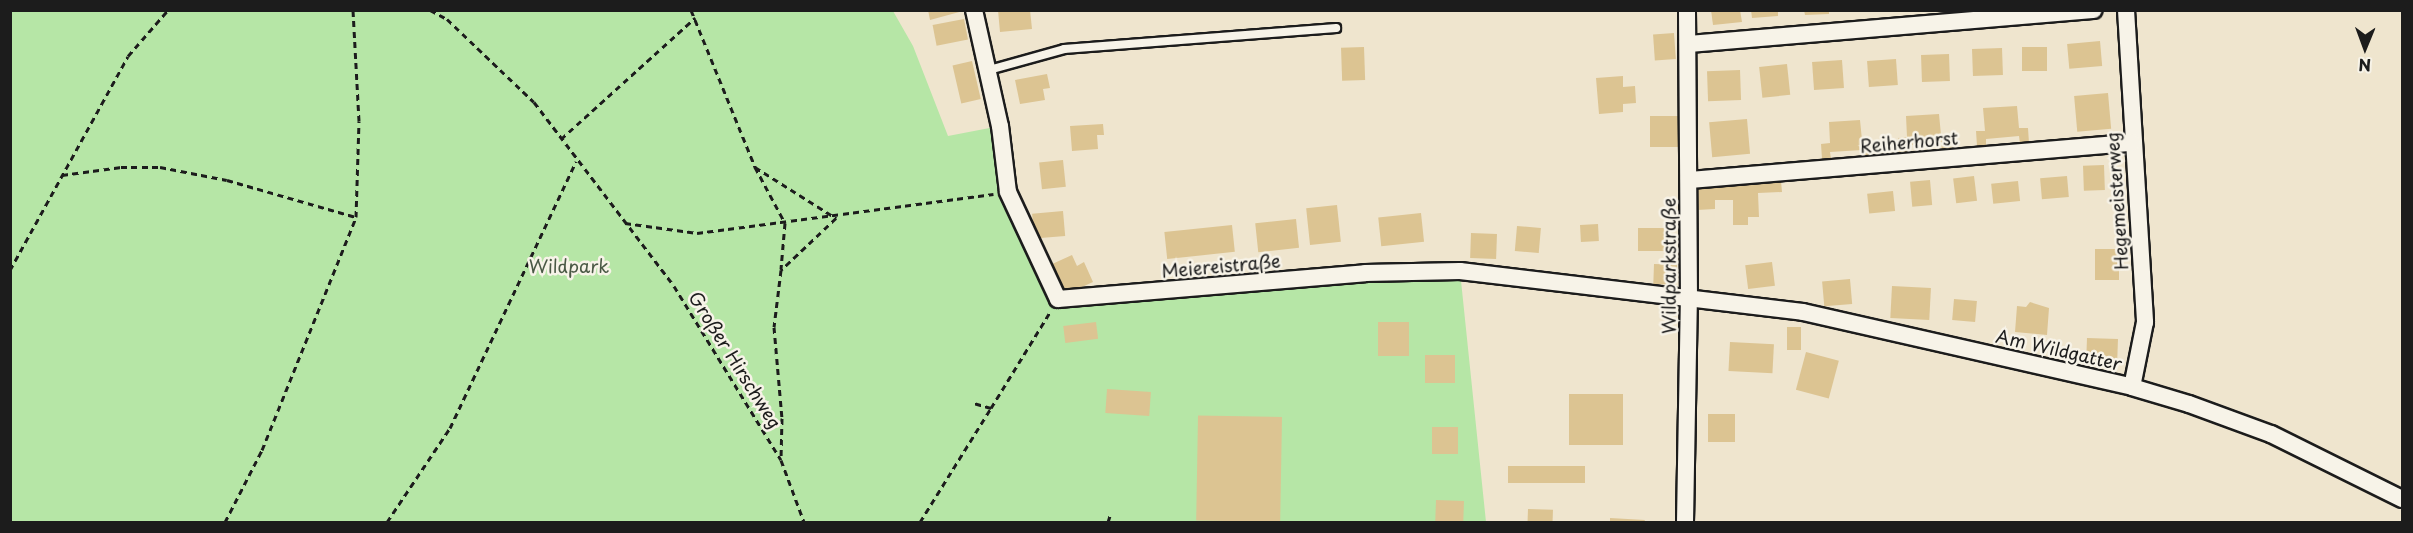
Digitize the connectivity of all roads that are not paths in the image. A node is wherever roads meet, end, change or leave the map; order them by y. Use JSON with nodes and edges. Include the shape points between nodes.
{"nodes":[{"id":1,"x":974,"y":10,"type":"edge"},
{"id":2,"x":1687,"y":10,"type":"edge"},
{"id":3,"x":2094,"y":10,"type":"edge"},
{"id":4,"x":2126,"y":10,"type":"edge"},
{"id":5,"x":1336,"y":28,"type":"dead end"},
{"id":6,"x":1688,"y":44,"type":"junction"},
{"id":7,"x":988,"y":70,"type":"junction"},
{"id":8,"x":2132,"y":143,"type":"junction"},
{"id":9,"x":1689,"y":180,"type":"junction"},
{"id":10,"x":1689,"y":298,"type":"junction"},
{"id":11,"x":2132,"y":387,"type":"junction"},
{"id":12,"x":2403,"y":499,"type":"edge"},
{"id":13,"x":1685,"y":522,"type":"edge"}],
"edges":[{"from":1,"to":7,"type":"street"},
{"from":2,"to":6,"type":"street","name":"Wildparkstraße"},
{"from":3,"to":6,"type":"street"},
{"from":4,"to":8,"type":"street","name":"Hegemeisterweg"},
{"from":5,"to":7,"type":"lane","via":[[1064,49]]},
{"from":6,"to":9,"type":"street","name":"Wildparkstraße"},
{"from":7,"to":10,"type":"street","name":"Meiereistraße","via":[[1008,192],[1058,299],[1365,273],[1460,271]]},
{"from":8,"to":9,"type":"street","name":"Reiherhorst"},
{"from":8,"to":11,"type":"street","name":"Hegemeisterweg","via":[[2145,322]]},
{"from":9,"to":10,"type":"street","name":"Wildparkstraße"},
{"from":10,"to":11,"type":"street","name":"Am Wildgatter","via":[[1803,312]]},
{"from":10,"to":13,"type":"street","name":"Wildparkstraße"},
{"from":11,"to":12,"type":"street","name":"Am Wildgatter","via":[[2271,434]]}]}
